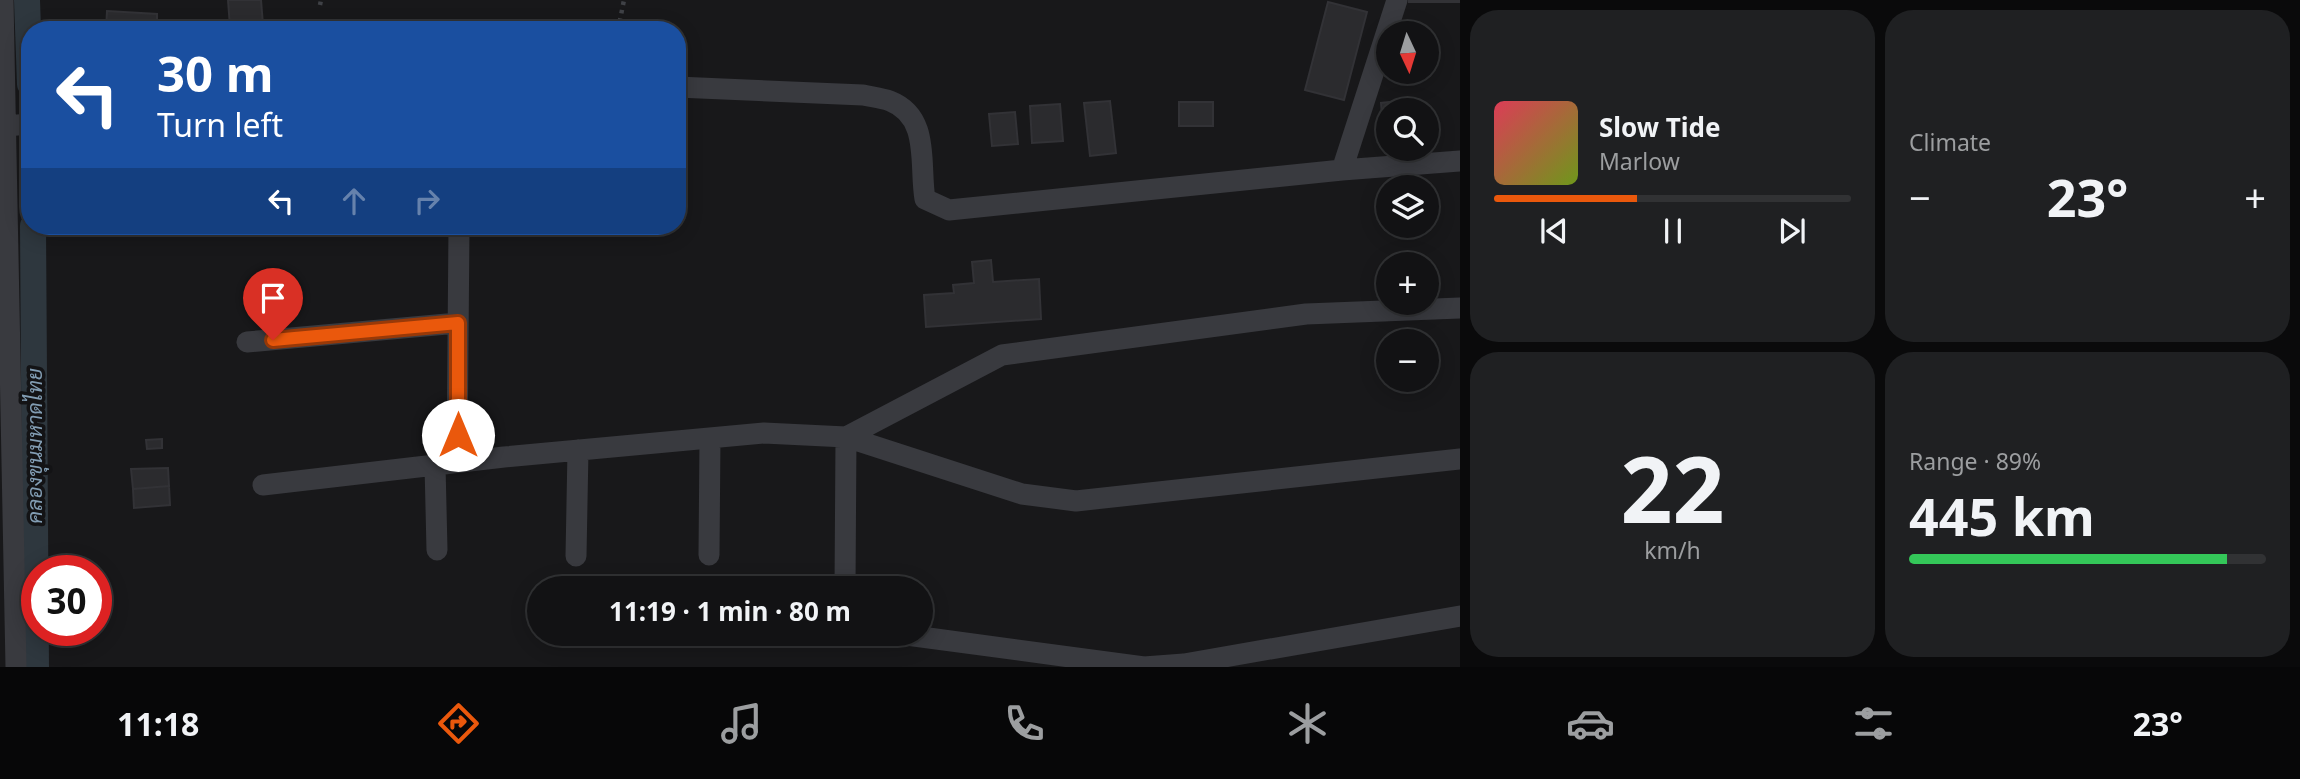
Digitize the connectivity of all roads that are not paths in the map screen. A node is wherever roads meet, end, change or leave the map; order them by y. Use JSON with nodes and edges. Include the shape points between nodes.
{"nodes":[{"id":1,"x":3,"y":0,"type":"edge"},
{"id":2,"x":1397,"y":0,"type":"edge"},
{"id":3,"x":686,"y":87,"type":"edge"},
{"id":4,"x":17,"y":125,"type":"edge"},
{"id":5,"x":1460,"y":161,"type":"edge"},
{"id":6,"x":1342,"y":170,"type":"junction"},
{"id":7,"x":459,"y":235,"type":"edge"},
{"id":8,"x":1460,"y":308,"type":"edge"},
{"id":9,"x":458,"y":323,"type":"junction"},
{"id":10,"x":247,"y":342,"type":"dead end"},
{"id":11,"x":846,"y":437,"type":"junction"},
{"id":12,"x":710,"y":438,"type":"junction"},
{"id":13,"x":578,"y":450,"type":"junction"},
{"id":14,"x":1460,"y":459,"type":"edge"},
{"id":15,"x":457,"y":462,"type":"junction"},
{"id":16,"x":435,"y":465,"type":"junction"},
{"id":17,"x":263,"y":485,"type":"dead end"},
{"id":18,"x":437,"y":550,"type":"dead end"},
{"id":19,"x":709,"y":555,"type":"dead end"},
{"id":20,"x":576,"y":556,"type":"dead end"},
{"id":21,"x":845,"y":576,"type":"edge"},
{"id":22,"x":1460,"y":616,"type":"edge"},
{"id":23,"x":933,"y":638,"type":"edge"},
{"id":24,"x":16,"y":667,"type":"edge"}],
"edges":[{"from":1,"to":4,"type":"street"},
{"from":2,"to":6,"type":"street"},
{"from":3,"to":6,"type":"street","via":[[863,95],[891,101],[910,114],[921,137],[925,199],[949,210]]},
{"from":4,"to":24,"type":"street"},
{"from":5,"to":6,"type":"street"},
{"from":7,"to":9,"type":"street"},
{"from":8,"to":11,"type":"street","via":[[1306,314],[1002,355]]},
{"from":9,"to":10,"type":"street"},
{"from":9,"to":15,"type":"street"},
{"from":11,"to":12,"type":"street","via":[[764,433]]},
{"from":11,"to":14,"type":"street","via":[[1022,494],[1076,501]]},
{"from":11,"to":21,"type":"street"},
{"from":12,"to":13,"type":"street"},
{"from":12,"to":19,"type":"street"},
{"from":13,"to":15,"type":"street"},
{"from":13,"to":20,"type":"street"},
{"from":15,"to":16,"type":"street"},
{"from":16,"to":17,"type":"street"},
{"from":16,"to":18,"type":"street"},
{"from":22,"to":23,"type":"street","via":[[1144,667]]}]}
